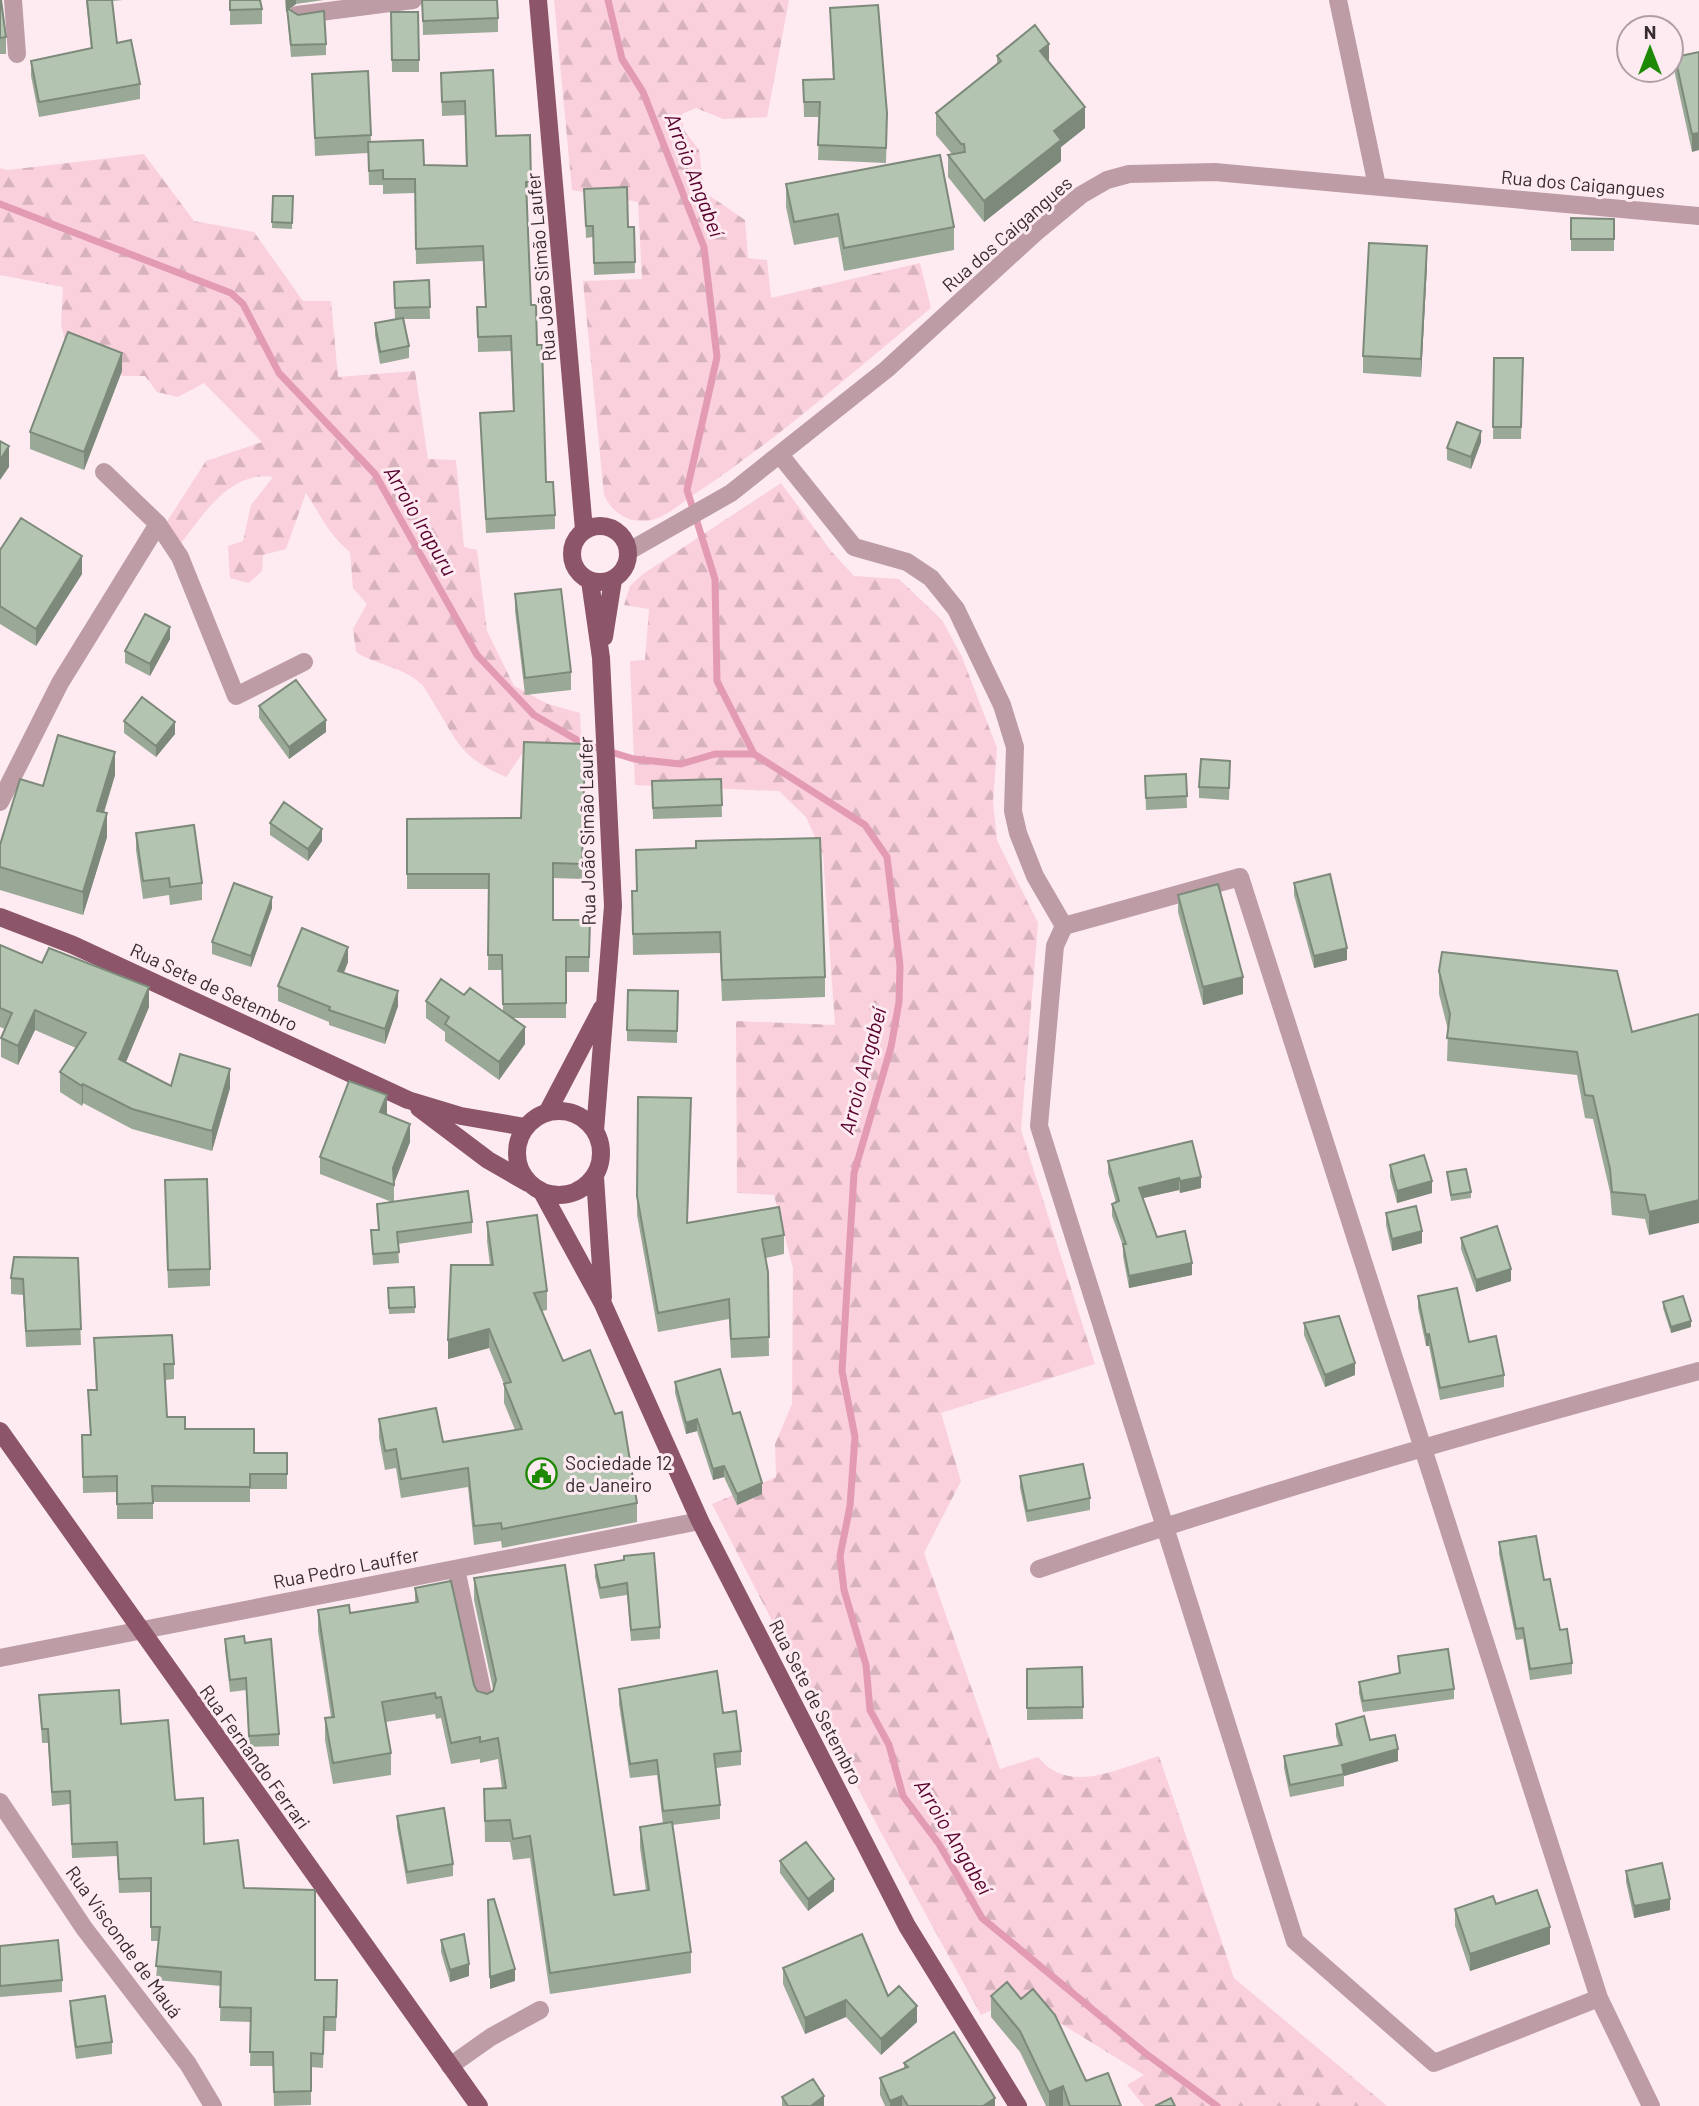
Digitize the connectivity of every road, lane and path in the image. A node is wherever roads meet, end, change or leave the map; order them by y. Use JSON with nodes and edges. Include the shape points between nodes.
{"nodes":[{"id":1,"x":13,"y":0,"type":"edge"},
{"id":2,"x":414,"y":0,"type":"edge"},
{"id":3,"x":538,"y":0,"type":"edge"},
{"id":4,"x":1338,"y":0,"type":"edge"},
{"id":5,"x":297,"y":15,"type":"edge"},
{"id":6,"x":17,"y":54,"type":"dead end"},
{"id":7,"x":1377,"y":186,"type":"junction"},
{"id":8,"x":1699,"y":216,"type":"edge"},
{"id":9,"x":780,"y":455,"type":"junction"},
{"id":10,"x":104,"y":472,"type":"dead end"},
{"id":11,"x":584,"y":530,"type":"junction"},
{"id":12,"x":154,"y":531,"type":"junction"},
{"id":13,"x":629,"y":551,"type":"junction"},
{"id":14,"x":613,"y":580,"type":"junction"},
{"id":15,"x":590,"y":581,"type":"junction"},
{"id":16,"x":601,"y":658,"type":"junction"},
{"id":17,"x":304,"y":662,"type":"dead end"},
{"id":18,"x":0,"y":802,"type":"edge"},
{"id":19,"x":0,"y":917,"type":"edge"},
{"id":20,"x":1064,"y":926,"type":"junction"},
{"id":21,"x":605,"y":1002,"type":"junction"},
{"id":22,"x":408,"y":1100,"type":"junction"},
{"id":23,"x":547,"y":1113,"type":"junction"},
{"id":24,"x":525,"y":1127,"type":"junction"},
{"id":25,"x":595,"y":1131,"type":"junction"},
{"id":26,"x":594,"y":1177,"type":"junction"},
{"id":27,"x":535,"y":1187,"type":"junction"},
{"id":28,"x":603,"y":1304,"type":"junction"},
{"id":29,"x":1699,"y":1371,"type":"edge"},
{"id":30,"x":0,"y":1431,"type":"edge"},
{"id":31,"x":1424,"y":1446,"type":"junction"},
{"id":32,"x":700,"y":1521,"type":"junction"},
{"id":33,"x":1167,"y":1525,"type":"junction"},
{"id":34,"x":456,"y":1569,"type":"junction"},
{"id":35,"x":1039,"y":1569,"type":"dead end"},
{"id":36,"x":138,"y":1630,"type":"junction"},
{"id":37,"x":0,"y":1658,"type":"edge"},
{"id":38,"x":485,"y":1704,"type":"edge"},
{"id":39,"x":0,"y":1802,"type":"edge"},
{"id":40,"x":1599,"y":1998,"type":"junction"},
{"id":41,"x":540,"y":2010,"type":"dead end"},
{"id":42,"x":450,"y":2066,"type":"junction"},
{"id":43,"x":213,"y":2106,"type":"edge"},
{"id":44,"x":479,"y":2106,"type":"edge"},
{"id":45,"x":1018,"y":2106,"type":"edge"},
{"id":46,"x":1651,"y":2106,"type":"edge"}],
"edges":[{"from":1,"to":6,"type":"street"},
{"from":2,"to":5,"type":"street"},
{"from":3,"to":11,"type":"main road","name":"Rua João Simão Laufer"},
{"from":4,"to":7,"type":"street"},
{"from":7,"to":8,"type":"street","name":"Rua dos Caigangues"},
{"from":7,"to":9,"type":"street","name":"Rua dos Caigangues","via":[[1215,172],[1156,171],[1107,180],[1035,233],[887,369]]},
{"from":9,"to":13,"type":"street","name":"Rua dos Caigangues","via":[[731,493]]},
{"from":9,"to":20,"type":"street","via":[[854,547],[907,562],[931,578],[956,609],[1002,705],[1015,747],[1017,833]]},
{"from":10,"to":12,"type":"street"},
{"from":11,"to":13,"type":"main road","via":[[595,526],[617,531]]},
{"from":11,"to":15,"type":"main road","via":[[571,551],[573,564]]},
{"from":12,"to":17,"type":"street","via":[[180,557],[236,696]]},
{"from":12,"to":18,"type":"street","via":[[60,682]]},
{"from":13,"to":14,"type":"main road","via":[[628,562]]},
{"from":14,"to":15,"type":"main road"},
{"from":14,"to":16,"type":"main road","name":"Rua João Simão Laufer"},
{"from":15,"to":16,"type":"main road","name":"Rua João Simão Laufer"},
{"from":16,"to":21,"type":"main road","name":"Rua João Simão Laufer","via":[[613,906]]},
{"from":19,"to":22,"type":"main road","name":"Rua Sete de Setembro","via":[[73,945]]},
{"from":20,"to":31,"type":"street","via":[[1240,877]]},
{"from":20,"to":33,"type":"street","via":[[1055,946],[1039,1126]]},
{"from":21,"to":23,"type":"main road","name":"Rua João Simão Laufer"},
{"from":21,"to":25,"type":"main road","name":"Rua João Simão Laufer"},
{"from":22,"to":24,"type":"main road","name":"Rua Sete de Setembro","via":[[461,1116]]},
{"from":22,"to":27,"type":"main road","name":"Rua Sete de Setembro","via":[[488,1160]]},
{"from":23,"to":24,"type":"main road"},
{"from":23,"to":25,"type":"main road","via":[[574,1114]]},
{"from":24,"to":27,"type":"main road","via":[[517,1160]]},
{"from":25,"to":26,"type":"main road","via":[[601,1154]]},
{"from":26,"to":27,"type":"main road","via":[[571,1194],[556,1196]]},
{"from":26,"to":28,"type":"main road","name":"Rua Sete de Setembro"},
{"from":27,"to":28,"type":"main road","name":"Rua Sete de Setembro"},
{"from":28,"to":32,"type":"main road","name":"Rua Sete de Setembro"},
{"from":29,"to":31,"type":"street"},
{"from":30,"to":36,"type":"main road","name":"Rua Fernando Ferrari"},
{"from":31,"to":33,"type":"street"},
{"from":31,"to":40,"type":"street"},
{"from":32,"to":34,"type":"street","name":"Rua Pedro Lauffer"},
{"from":32,"to":45,"type":"main road","name":"Rua Sete de Setembro","via":[[907,1926]]},
{"from":33,"to":35,"type":"street"},
{"from":33,"to":40,"type":"street","via":[[1295,1941],[1434,2063]]},
{"from":34,"to":36,"type":"street","name":"Rua Pedro Lauffer"},
{"from":34,"to":38,"type":"street"},
{"from":36,"to":37,"type":"street","name":"Rua Pedro Lauffer"},
{"from":36,"to":42,"type":"main road","name":"Rua Fernando Ferrari"},
{"from":39,"to":43,"type":"street","name":"Rua Visconde de Mauá","via":[[84,1928],[188,2064]]},
{"from":40,"to":46,"type":"street"},
{"from":41,"to":42,"type":"street"},
{"from":42,"to":44,"type":"main road","name":"Rua Fernando Ferrari"}]}
